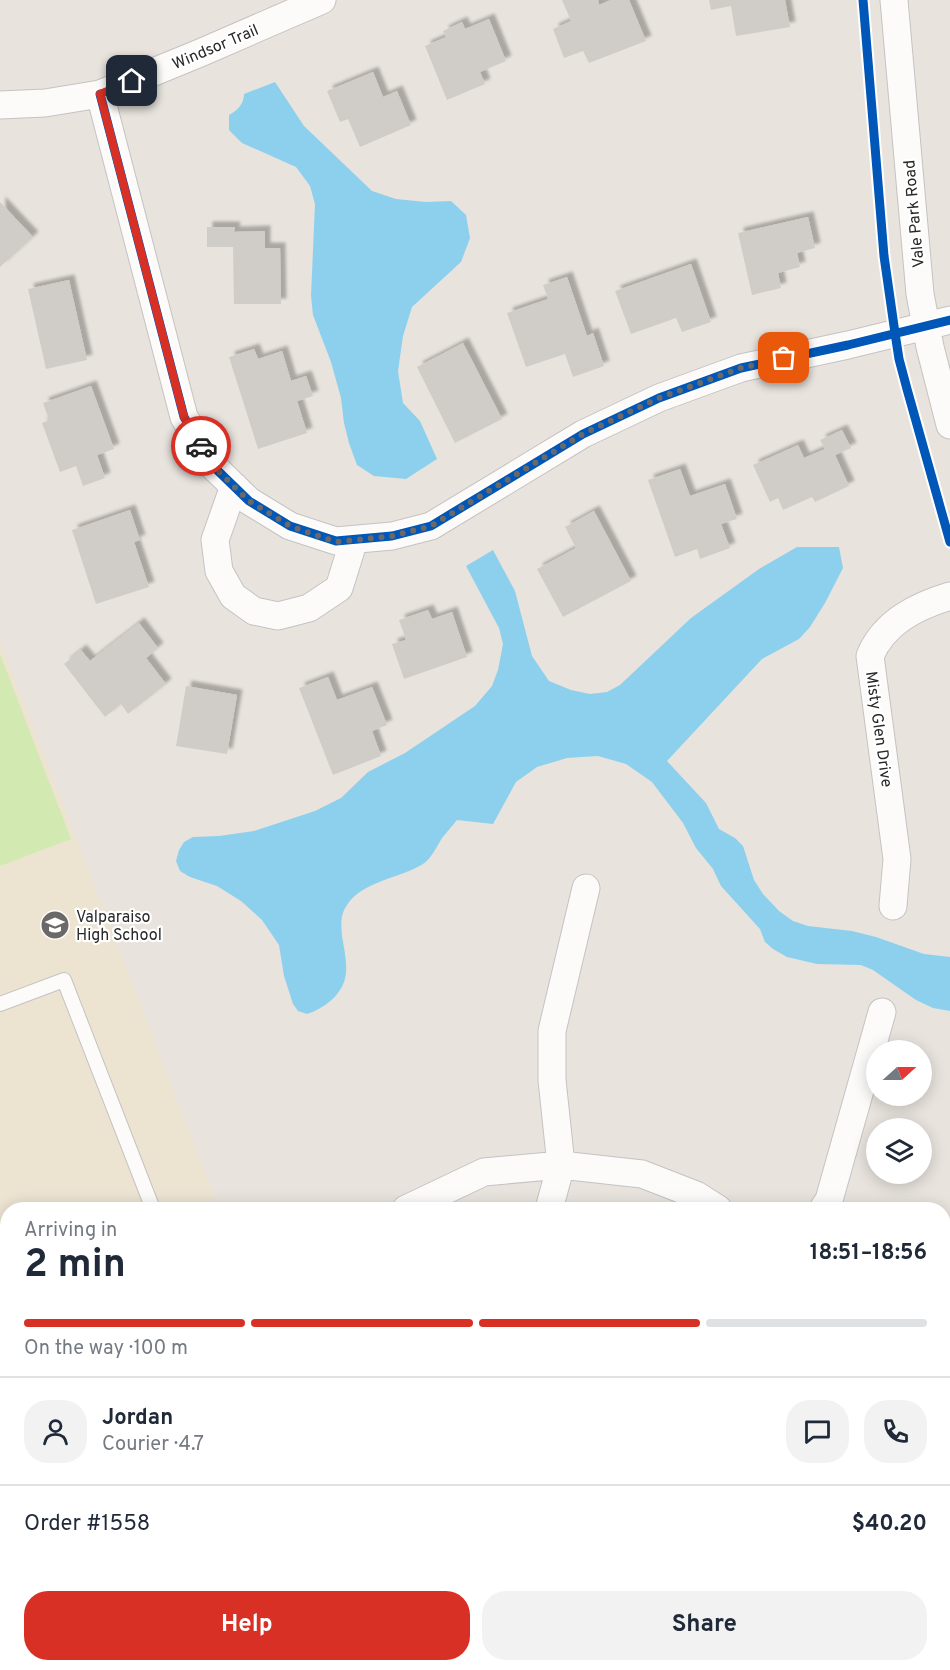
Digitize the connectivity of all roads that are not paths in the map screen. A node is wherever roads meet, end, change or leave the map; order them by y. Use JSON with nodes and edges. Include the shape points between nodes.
{"nodes":[{"id":1,"x":322,"y":0,"type":"edge"},
{"id":2,"x":894,"y":0,"type":"edge"},
{"id":3,"x":100,"y":94,"type":"junction"},
{"id":4,"x":0,"y":105,"type":"edge"},
{"id":5,"x":938,"y":323,"type":"edge"},
{"id":6,"x":950,"y":425,"type":"edge"},
{"id":7,"x":234,"y":486,"type":"junction"},
{"id":8,"x":354,"y":540,"type":"junction"},
{"id":9,"x":950,"y":596,"type":"edge"},
{"id":10,"x":586,"y":888,"type":"dead end"},
{"id":11,"x":893,"y":906,"type":"dead end"},
{"id":12,"x":0,"y":1004,"type":"edge"},
{"id":13,"x":882,"y":1012,"type":"dead end"},
{"id":14,"x":561,"y":1166,"type":"junction"},
{"id":15,"x":150,"y":1202,"type":"edge"},
{"id":16,"x":421,"y":1202,"type":"edge"},
{"id":17,"x":551,"y":1202,"type":"edge"},
{"id":18,"x":707,"y":1202,"type":"edge"},
{"id":19,"x":828,"y":1202,"type":"edge"}],
"edges":[{"from":1,"to":3,"type":"street","name":"Windsor Trail"},
{"from":2,"to":5,"type":"street","name":"Vale Park Road","via":[[920,294]]},
{"from":3,"to":4,"type":"street","name":"Windsor Trail"},
{"from":3,"to":7,"type":"street","via":[[184,417],[213,466]]},
{"from":5,"to":6,"type":"street","name":"Vale Park Road","via":[[938,382]]},
{"from":5,"to":8,"type":"street","via":[[741,368],[659,398],[583,434],[431,526]]},
{"from":7,"to":8,"type":"street","via":[[249,501],[290,526],[336,542]]},
{"from":7,"to":8,"type":"street","via":[[215,540],[219,571],[233,596],[254,611],[278,616],[309,608],[339,588]]},
{"from":9,"to":11,"type":"street","name":"Misty Glen Drive","via":[[898,620],[884,632],[870,656],[897,859]]},
{"from":10,"to":14,"type":"street","via":[[552,1031],[552,1080]]},
{"from":12,"to":15,"type":"lane","via":[[64,980]]},
{"from":13,"to":19,"type":"street"},
{"from":14,"to":16,"type":"street","via":[[484,1172]]},
{"from":14,"to":17,"type":"street"},
{"from":14,"to":18,"type":"street","via":[[642,1174]]}]}
